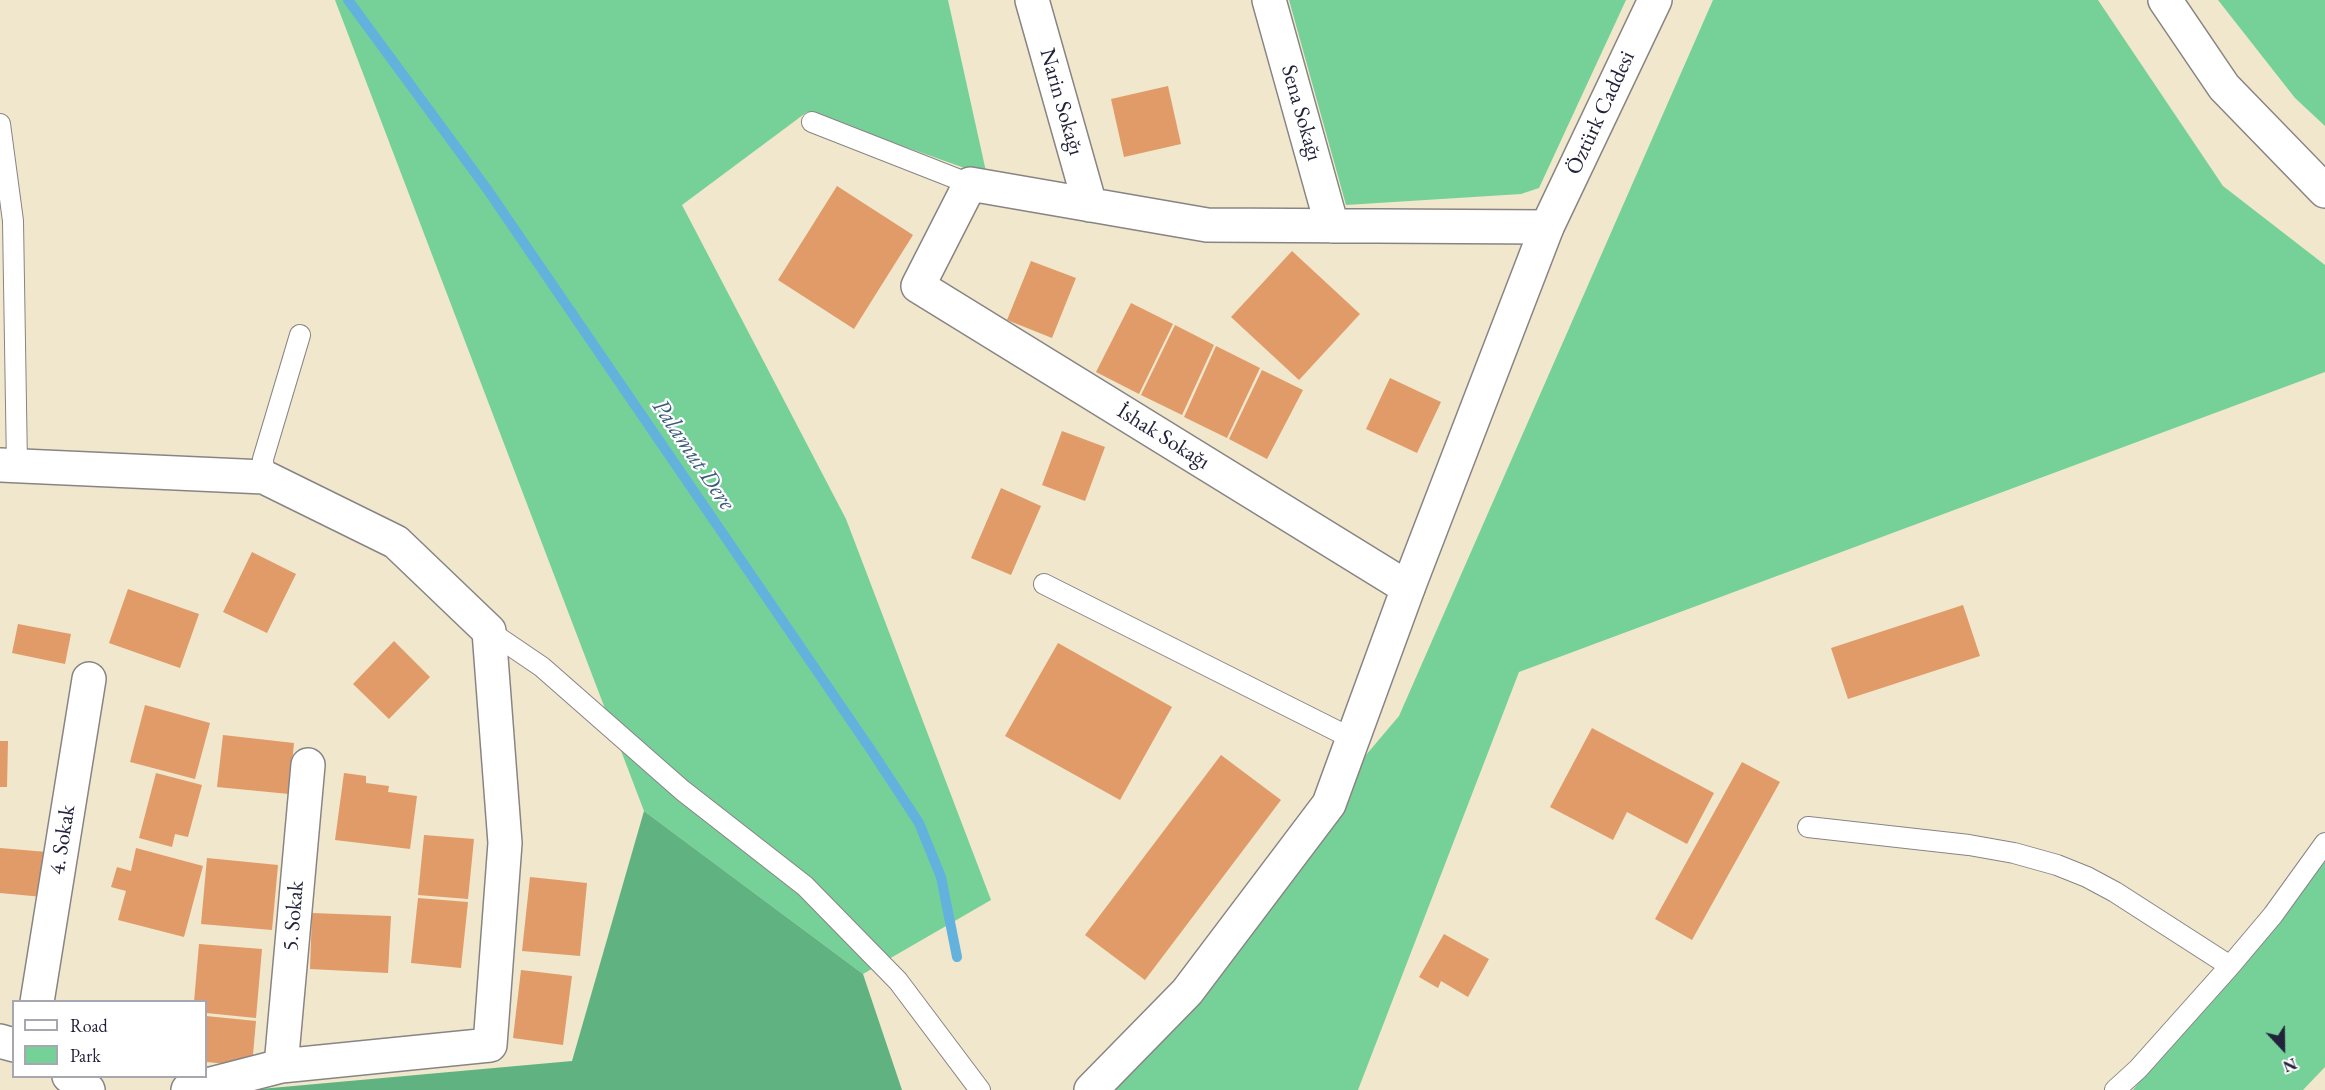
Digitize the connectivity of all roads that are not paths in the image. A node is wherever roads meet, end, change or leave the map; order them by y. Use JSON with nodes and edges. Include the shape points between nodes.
{"nodes":[{"id":1,"x":1032,"y":0,"type":"edge"},
{"id":2,"x":1269,"y":0,"type":"edge"},
{"id":3,"x":1655,"y":0,"type":"edge"},
{"id":4,"x":2165,"y":0,"type":"edge"},
{"id":5,"x":812,"y":122,"type":"dead end"},
{"id":6,"x":0,"y":124,"type":"edge"},
{"id":7,"x":970,"y":184,"type":"junction"},
{"id":8,"x":2325,"y":190,"type":"edge"},
{"id":9,"x":1090,"y":205,"type":"junction"},
{"id":10,"x":1332,"y":226,"type":"junction"},
{"id":11,"x":1547,"y":227,"type":"junction"},
{"id":12,"x":300,"y":335,"type":"dead end"},
{"id":13,"x":9,"y":465,"type":"edge"},
{"id":14,"x":264,"y":477,"type":"junction"},
{"id":15,"x":1044,"y":584,"type":"dead end"},
{"id":16,"x":1408,"y":588,"type":"junction"},
{"id":17,"x":489,"y":631,"type":"junction"},
{"id":18,"x":88,"y":679,"type":"dead end"},
{"id":19,"x":1353,"y":739,"type":"junction"},
{"id":20,"x":308,"y":765,"type":"dead end"},
{"id":21,"x":1808,"y":827,"type":"dead end"},
{"id":22,"x":2325,"y":843,"type":"edge"},
{"id":23,"x":2230,"y":966,"type":"junction"},
{"id":24,"x":37,"y":1000,"type":"edge"},
{"id":25,"x":280,"y":1066,"type":"junction"},
{"id":26,"x":70,"y":1078,"type":"edge"},
{"id":27,"x":88,"y":1090,"type":"edge"},
{"id":28,"x":188,"y":1090,"type":"edge"},
{"id":29,"x":980,"y":1090,"type":"edge"},
{"id":30,"x":1091,"y":1090,"type":"edge"},
{"id":31,"x":2115,"y":1090,"type":"edge"}],
"edges":[{"from":1,"to":9,"type":"street","name":"Narin Sokağı"},
{"from":2,"to":10,"type":"street","name":"Sena Sokağı"},
{"from":3,"to":11,"type":"street","name":"Öztürk Caddesi"},
{"from":4,"to":8,"type":"street","via":[[2224,87]]},
{"from":5,"to":7,"type":"lane"},
{"from":6,"to":13,"type":"lane","via":[[13,221]]},
{"from":7,"to":9,"type":"street"},
{"from":7,"to":16,"type":"street","name":"İshak Sokağı","via":[[918,286]]},
{"from":9,"to":10,"type":"street","via":[[1207,225]]},
{"from":10,"to":11,"type":"street"},
{"from":11,"to":16,"type":"street","name":"Öztürk Caddesi"},
{"from":12,"to":14,"type":"lane","via":[[263,459]]},
{"from":13,"to":14,"type":"street"},
{"from":14,"to":17,"type":"street","via":[[396,542]]},
{"from":15,"to":19,"type":"lane"},
{"from":16,"to":19,"type":"street","name":"Öztürk Caddesi"},
{"from":17,"to":25,"type":"street","via":[[506,843],[490,1046]]},
{"from":17,"to":29,"type":"lane","via":[[542,668],[682,790],[805,886],[898,981]]},
{"from":18,"to":24,"type":"street","name":"4. Sokak"},
{"from":19,"to":30,"type":"street","name":"Öztürk Caddesi","via":[[1329,804],[1187,992]]},
{"from":20,"to":25,"type":"street","name":"5. Sokak"},
{"from":21,"to":23,"type":"lane","via":[[1969,845],[2057,866],[2115,892]]},
{"from":22,"to":23,"type":"lane"},
{"from":23,"to":31,"type":"lane"},
{"from":25,"to":28,"type":"street"},
{"from":26,"to":27,"type":"street"}]}
